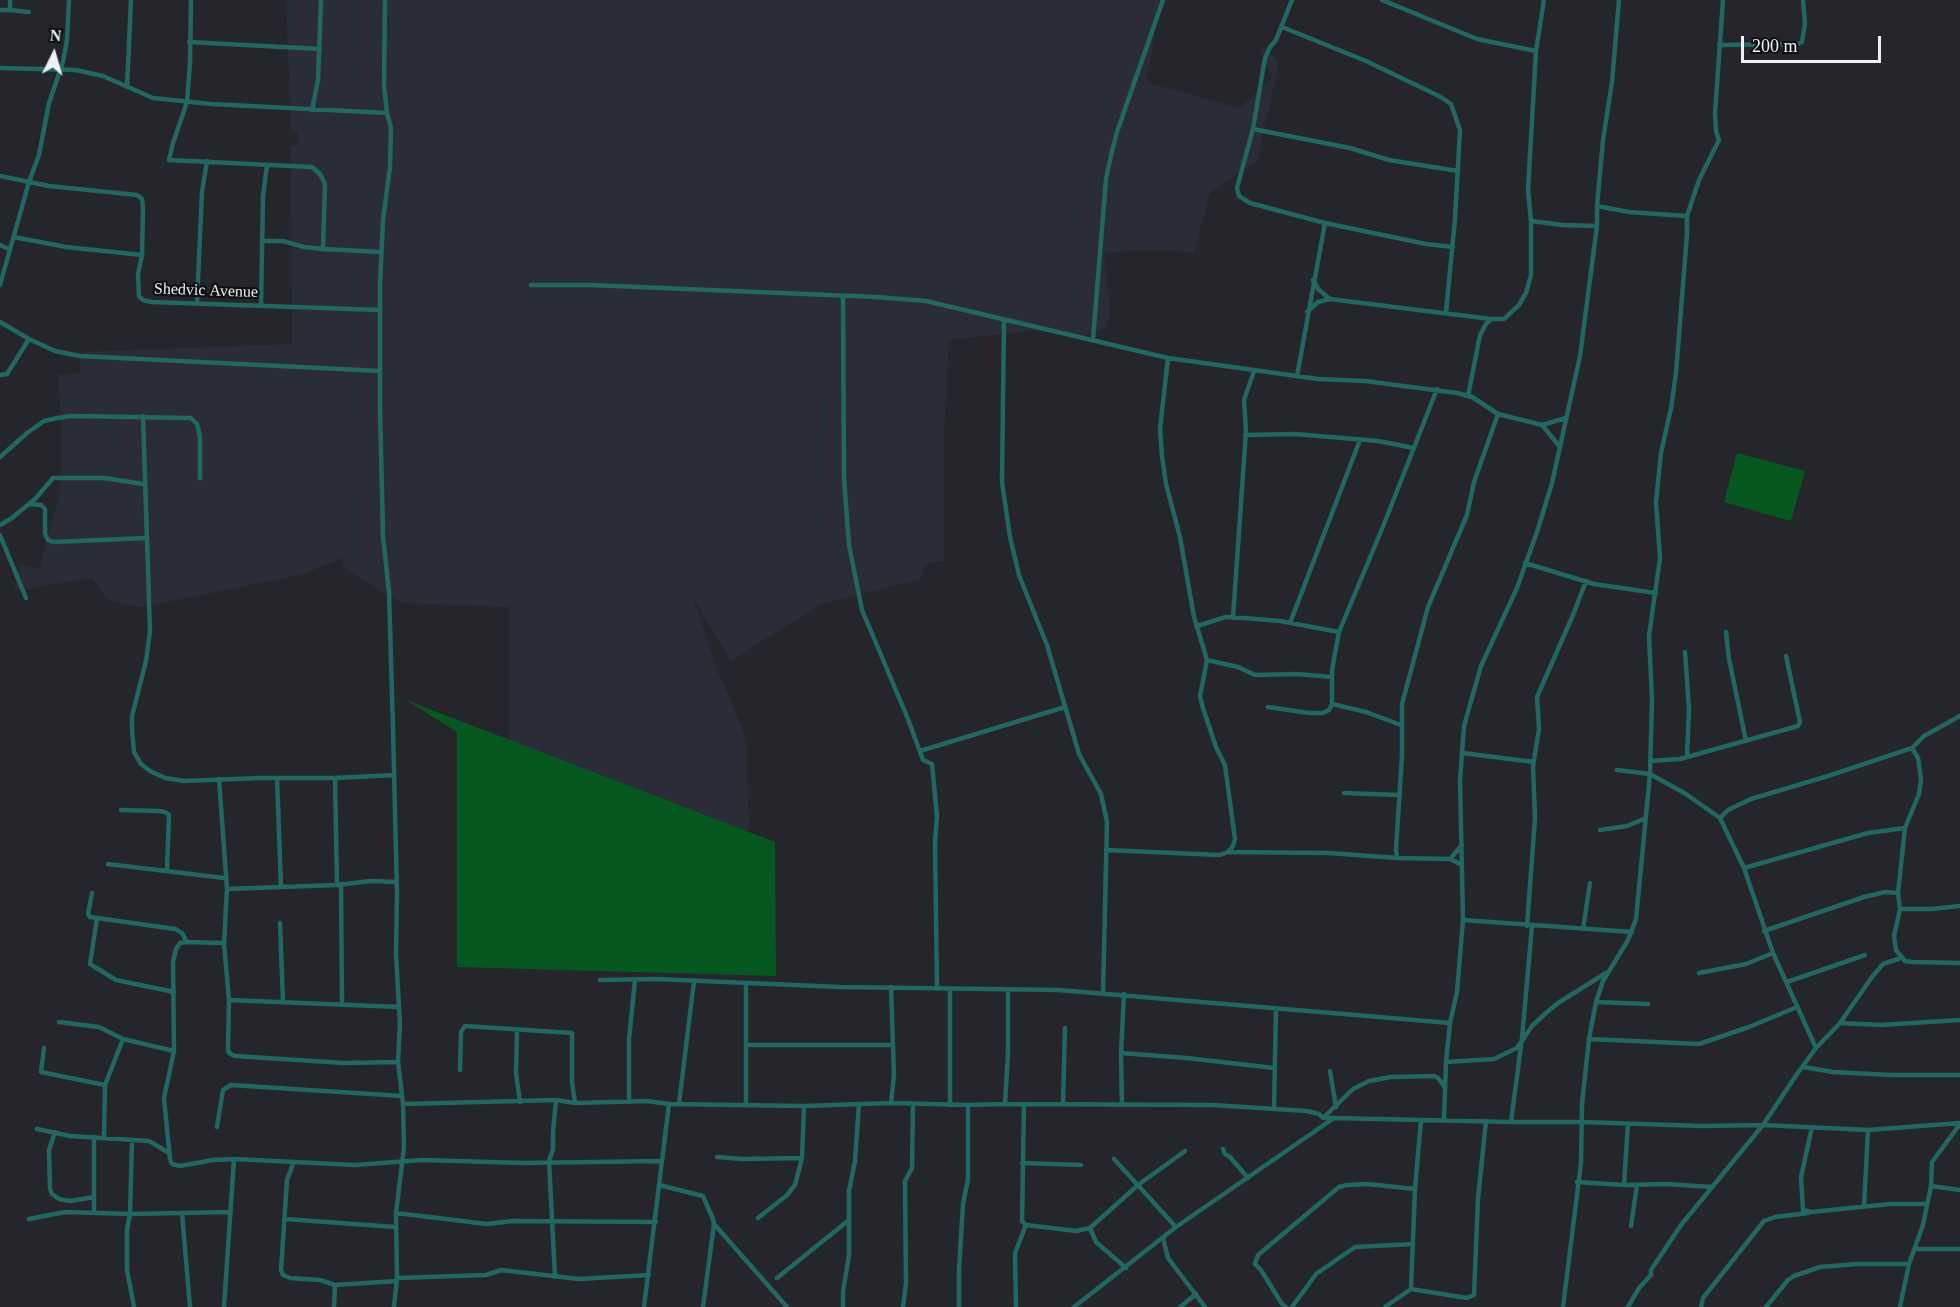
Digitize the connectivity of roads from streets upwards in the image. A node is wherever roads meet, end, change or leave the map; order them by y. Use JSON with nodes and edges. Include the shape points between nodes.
{"nodes":[{"id":1,"x":10,"y":0,"type":"edge"},
{"id":2,"x":69,"y":0,"type":"edge"},
{"id":3,"x":131,"y":0,"type":"edge"},
{"id":4,"x":191,"y":0,"type":"edge"},
{"id":5,"x":321,"y":0,"type":"edge"},
{"id":6,"x":385,"y":0,"type":"edge"},
{"id":7,"x":1163,"y":0,"type":"edge"},
{"id":8,"x":1292,"y":0,"type":"edge"},
{"id":9,"x":1382,"y":0,"type":"edge"},
{"id":10,"x":1544,"y":0,"type":"edge"},
{"id":11,"x":1619,"y":0,"type":"edge"},
{"id":12,"x":1723,"y":0,"type":"edge"},
{"id":13,"x":1803,"y":0,"type":"edge"},
{"id":14,"x":0,"y":10,"type":"edge"},
{"id":15,"x":10,"y":10,"type":"junction"},
{"id":16,"x":29,"y":12,"type":"dead end"},
{"id":17,"x":1282,"y":27,"type":"junction"},
{"id":18,"x":189,"y":42,"type":"junction"},
{"id":19,"x":1719,"y":45,"type":"junction"},
{"id":20,"x":320,"y":49,"type":"junction"},
{"id":21,"x":1536,"y":51,"type":"junction"},
{"id":22,"x":0,"y":68,"type":"edge"},
{"id":23,"x":61,"y":69,"type":"junction"},
{"id":24,"x":127,"y":87,"type":"junction"},
{"id":25,"x":187,"y":102,"type":"junction"},
{"id":26,"x":312,"y":110,"type":"junction"},
{"id":27,"x":387,"y":113,"type":"junction"},
{"id":28,"x":1253,"y":129,"type":"junction"},
{"id":29,"x":207,"y":161,"type":"junction"},
{"id":30,"x":267,"y":165,"type":"junction"},
{"id":31,"x":1458,"y":171,"type":"junction"},
{"id":32,"x":0,"y":177,"type":"edge"},
{"id":33,"x":29,"y":182,"type":"junction"},
{"id":34,"x":1597,"y":206,"type":"junction"},
{"id":35,"x":1687,"y":216,"type":"junction"},
{"id":36,"x":1531,"y":220,"type":"junction"},
{"id":37,"x":1325,"y":223,"type":"junction"},
{"id":38,"x":1597,"y":226,"type":"junction"},
{"id":39,"x":14,"y":237,"type":"junction"},
{"id":40,"x":262,"y":241,"type":"junction"},
{"id":41,"x":0,"y":245,"type":"edge"},
{"id":42,"x":1453,"y":247,"type":"junction"},
{"id":43,"x":9,"y":249,"type":"junction"},
{"id":44,"x":323,"y":249,"type":"junction"},
{"id":45,"x":381,"y":252,"type":"junction"},
{"id":46,"x":142,"y":255,"type":"junction"},
{"id":47,"x":1313,"y":280,"type":"junction"},
{"id":48,"x":0,"y":285,"type":"edge"},
{"id":49,"x":531,"y":285,"type":"dead end"},
{"id":50,"x":843,"y":296,"type":"junction"},
{"id":51,"x":1330,"y":299,"type":"junction"},
{"id":52,"x":197,"y":303,"type":"junction"},
{"id":53,"x":261,"y":305,"type":"junction"},
{"id":54,"x":379,"y":310,"type":"junction"},
{"id":55,"x":1307,"y":312,"type":"junction"},
{"id":56,"x":1446,"y":312,"type":"junction"},
{"id":57,"x":1491,"y":319,"type":"junction"},
{"id":58,"x":1004,"y":320,"type":"junction"},
{"id":59,"x":0,"y":322,"type":"edge"},
{"id":60,"x":29,"y":339,"type":"junction"},
{"id":61,"x":1093,"y":339,"type":"junction"},
{"id":62,"x":1168,"y":358,"type":"junction"},
{"id":63,"x":1254,"y":370,"type":"junction"},
{"id":64,"x":380,"y":371,"type":"junction"},
{"id":65,"x":0,"y":375,"type":"edge"},
{"id":66,"x":1297,"y":376,"type":"junction"},
{"id":67,"x":1437,"y":389,"type":"junction"},
{"id":68,"x":1468,"y":396,"type":"junction"},
{"id":69,"x":1498,"y":414,"type":"junction"},
{"id":70,"x":142,"y":416,"type":"junction"},
{"id":71,"x":1566,"y":418,"type":"junction"},
{"id":72,"x":1542,"y":425,"type":"junction"},
{"id":73,"x":1245,"y":435,"type":"junction"},
{"id":74,"x":1360,"y":440,"type":"junction"},
{"id":75,"x":1560,"y":447,"type":"junction"},
{"id":76,"x":1414,"y":448,"type":"junction"},
{"id":77,"x":0,"y":457,"type":"edge"},
{"id":78,"x":200,"y":478,"type":"dead end"},
{"id":79,"x":144,"y":484,"type":"junction"},
{"id":80,"x":29,"y":504,"type":"junction"},
{"id":81,"x":0,"y":525,"type":"edge"},
{"id":82,"x":0,"y":536,"type":"edge"},
{"id":83,"x":147,"y":538,"type":"junction"},
{"id":84,"x":1525,"y":563,"type":"junction"},
{"id":85,"x":1586,"y":580,"type":"junction"},
{"id":86,"x":1656,"y":593,"type":"junction"},
{"id":87,"x":26,"y":598,"type":"dead end"},
{"id":88,"x":1233,"y":618,"type":"junction"},
{"id":89,"x":1290,"y":623,"type":"junction"},
{"id":90,"x":1197,"y":626,"type":"junction"},
{"id":91,"x":1339,"y":632,"type":"junction"},
{"id":92,"x":1726,"y":632,"type":"dead end"},
{"id":93,"x":1685,"y":652,"type":"dead end"},
{"id":94,"x":1786,"y":656,"type":"dead end"},
{"id":95,"x":1207,"y":660,"type":"junction"},
{"id":96,"x":1332,"y":677,"type":"junction"},
{"id":97,"x":1332,"y":704,"type":"junction"},
{"id":98,"x":1065,"y":707,"type":"junction"},
{"id":99,"x":1268,"y":707,"type":"dead end"},
{"id":100,"x":1960,"y":716,"type":"edge"},
{"id":101,"x":1401,"y":725,"type":"junction"},
{"id":102,"x":1746,"y":741,"type":"junction"},
{"id":103,"x":1912,"y":748,"type":"junction"},
{"id":104,"x":920,"y":751,"type":"junction"},
{"id":105,"x":1462,"y":753,"type":"junction"},
{"id":106,"x":1687,"y":757,"type":"junction"},
{"id":107,"x":1650,"y":761,"type":"junction"},
{"id":108,"x":1534,"y":762,"type":"junction"},
{"id":109,"x":1617,"y":770,"type":"dead end"},
{"id":110,"x":1650,"y":774,"type":"junction"},
{"id":111,"x":394,"y":775,"type":"junction"},
{"id":112,"x":277,"y":778,"type":"junction"},
{"id":113,"x":335,"y":778,"type":"junction"},
{"id":114,"x":219,"y":779,"type":"junction"},
{"id":115,"x":1344,"y":793,"type":"dead end"},
{"id":116,"x":1400,"y":795,"type":"junction"},
{"id":117,"x":121,"y":810,"type":"dead end"},
{"id":118,"x":1646,"y":818,"type":"junction"},
{"id":119,"x":1720,"y":818,"type":"junction"},
{"id":120,"x":1905,"y":828,"type":"junction"},
{"id":121,"x":1600,"y":830,"type":"dead end"},
{"id":122,"x":1462,"y":845,"type":"junction"},
{"id":123,"x":1106,"y":850,"type":"junction"},
{"id":124,"x":1228,"y":852,"type":"junction"},
{"id":125,"x":1397,"y":858,"type":"junction"},
{"id":126,"x":1450,"y":859,"type":"junction"},
{"id":127,"x":108,"y":864,"type":"dead end"},
{"id":128,"x":1462,"y":864,"type":"junction"},
{"id":129,"x":1743,"y":868,"type":"junction"},
{"id":130,"x":167,"y":870,"type":"junction"},
{"id":131,"x":225,"y":878,"type":"junction"},
{"id":132,"x":397,"y":882,"type":"junction"},
{"id":133,"x":1590,"y":883,"type":"dead end"},
{"id":134,"x":339,"y":884,"type":"junction"},
{"id":135,"x":281,"y":887,"type":"junction"},
{"id":136,"x":227,"y":889,"type":"junction"},
{"id":137,"x":92,"y":892,"type":"dead end"},
{"id":138,"x":1898,"y":893,"type":"junction"},
{"id":139,"x":1960,"y":906,"type":"edge"},
{"id":140,"x":1900,"y":909,"type":"junction"},
{"id":141,"x":97,"y":918,"type":"junction"},
{"id":142,"x":1463,"y":920,"type":"junction"},
{"id":143,"x":280,"y":923,"type":"dead end"},
{"id":144,"x":1529,"y":926,"type":"junction"},
{"id":145,"x":1583,"y":929,"type":"junction"},
{"id":146,"x":1764,"y":931,"type":"junction"},
{"id":147,"x":1632,"y":932,"type":"junction"},
{"id":148,"x":187,"y":942,"type":"junction"},
{"id":149,"x":224,"y":943,"type":"junction"},
{"id":150,"x":1773,"y":954,"type":"junction"},
{"id":151,"x":1865,"y":955,"type":"dead end"},
{"id":152,"x":1901,"y":958,"type":"junction"},
{"id":153,"x":1960,"y":963,"type":"edge"},
{"id":154,"x":1609,"y":971,"type":"junction"},
{"id":155,"x":1700,"y":974,"type":"dead end"},
{"id":156,"x":600,"y":980,"type":"dead end"},
{"id":157,"x":635,"y":980,"type":"junction"},
{"id":158,"x":694,"y":981,"type":"junction"},
{"id":159,"x":1592,"y":981,"type":"junction"},
{"id":160,"x":1603,"y":981,"type":"junction"},
{"id":161,"x":1787,"y":982,"type":"junction"},
{"id":162,"x":746,"y":983,"type":"junction"},
{"id":163,"x":891,"y":987,"type":"junction"},
{"id":164,"x":937,"y":988,"type":"junction"},
{"id":165,"x":950,"y":990,"type":"junction"},
{"id":166,"x":1008,"y":990,"type":"junction"},
{"id":167,"x":174,"y":992,"type":"junction"},
{"id":168,"x":1103,"y":993,"type":"junction"},
{"id":169,"x":1124,"y":994,"type":"junction"},
{"id":170,"x":229,"y":1000,"type":"junction"},
{"id":171,"x":284,"y":1002,"type":"junction"},
{"id":172,"x":1596,"y":1002,"type":"junction"},
{"id":173,"x":342,"y":1003,"type":"junction"},
{"id":174,"x":1647,"y":1004,"type":"dead end"},
{"id":175,"x":1797,"y":1006,"type":"junction"},
{"id":176,"x":399,"y":1007,"type":"junction"},
{"id":177,"x":1276,"y":1008,"type":"junction"},
{"id":178,"x":1960,"y":1020,"type":"edge"},
{"id":179,"x":59,"y":1022,"type":"dead end"},
{"id":180,"x":1450,"y":1023,"type":"junction"},
{"id":181,"x":1840,"y":1023,"type":"junction"},
{"id":182,"x":1065,"y":1028,"type":"dead end"},
{"id":183,"x":517,"y":1031,"type":"junction"},
{"id":184,"x":1522,"y":1038,"type":"junction"},
{"id":185,"x":123,"y":1039,"type":"junction"},
{"id":186,"x":1589,"y":1039,"type":"junction"},
{"id":187,"x":746,"y":1045,"type":"junction"},
{"id":188,"x":893,"y":1045,"type":"junction"},
{"id":189,"x":44,"y":1048,"type":"dead end"},
{"id":190,"x":1816,"y":1048,"type":"junction"},
{"id":191,"x":174,"y":1051,"type":"junction"},
{"id":192,"x":1121,"y":1053,"type":"junction"},
{"id":193,"x":398,"y":1062,"type":"junction"},
{"id":194,"x":1446,"y":1062,"type":"junction"},
{"id":195,"x":1803,"y":1067,"type":"junction"},
{"id":196,"x":1274,"y":1068,"type":"junction"},
{"id":197,"x":460,"y":1070,"type":"dead end"},
{"id":198,"x":1330,"y":1071,"type":"dead end"},
{"id":199,"x":1960,"y":1075,"type":"edge"},
{"id":200,"x":105,"y":1085,"type":"junction"},
{"id":201,"x":1445,"y":1087,"type":"junction"},
{"id":202,"x":402,"y":1096,"type":"junction"},
{"id":203,"x":556,"y":1100,"type":"junction"},
{"id":204,"x":520,"y":1102,"type":"junction"},
{"id":205,"x":629,"y":1102,"type":"junction"},
{"id":206,"x":575,"y":1103,"type":"junction"},
{"id":207,"x":891,"y":1103,"type":"junction"},
{"id":208,"x":403,"y":1104,"type":"junction"},
{"id":209,"x":669,"y":1104,"type":"junction"},
{"id":210,"x":679,"y":1104,"type":"junction"},
{"id":211,"x":859,"y":1104,"type":"junction"},
{"id":212,"x":913,"y":1104,"type":"junction"},
{"id":213,"x":1005,"y":1104,"type":"junction"},
{"id":214,"x":1024,"y":1104,"type":"junction"},
{"id":215,"x":1063,"y":1104,"type":"junction"},
{"id":216,"x":746,"y":1105,"type":"junction"},
{"id":217,"x":950,"y":1105,"type":"junction"},
{"id":218,"x":804,"y":1106,"type":"junction"},
{"id":219,"x":968,"y":1106,"type":"junction"},
{"id":220,"x":1122,"y":1106,"type":"junction"},
{"id":221,"x":1336,"y":1107,"type":"junction"},
{"id":222,"x":1274,"y":1108,"type":"junction"},
{"id":223,"x":1323,"y":1118,"type":"junction"},
{"id":224,"x":1334,"y":1118,"type":"junction"},
{"id":225,"x":1444,"y":1119,"type":"junction"},
{"id":226,"x":1421,"y":1120,"type":"junction"},
{"id":227,"x":1486,"y":1121,"type":"junction"},
{"id":228,"x":1511,"y":1122,"type":"junction"},
{"id":229,"x":1582,"y":1122,"type":"junction"},
{"id":230,"x":1629,"y":1124,"type":"junction"},
{"id":231,"x":1960,"y":1124,"type":"edge"},
{"id":232,"x":1764,"y":1125,"type":"junction"},
{"id":233,"x":217,"y":1126,"type":"dead end"},
{"id":234,"x":1812,"y":1127,"type":"junction"},
{"id":235,"x":37,"y":1129,"type":"dead end"},
{"id":236,"x":1868,"y":1130,"type":"junction"},
{"id":237,"x":55,"y":1132,"type":"junction"},
{"id":238,"x":94,"y":1137,"type":"junction"},
{"id":239,"x":104,"y":1137,"type":"junction"},
{"id":240,"x":132,"y":1140,"type":"junction"},
{"id":241,"x":1223,"y":1149,"type":"dead end"},
{"id":242,"x":1185,"y":1151,"type":"dead end"},
{"id":243,"x":169,"y":1152,"type":"junction"},
{"id":244,"x":717,"y":1157,"type":"dead end"},
{"id":245,"x":802,"y":1158,"type":"junction"},
{"id":246,"x":234,"y":1159,"type":"junction"},
{"id":247,"x":1114,"y":1159,"type":"dead end"},
{"id":248,"x":404,"y":1161,"type":"junction"},
{"id":249,"x":549,"y":1161,"type":"junction"},
{"id":250,"x":661,"y":1161,"type":"junction"},
{"id":251,"x":1023,"y":1163,"type":"junction"},
{"id":252,"x":293,"y":1164,"type":"junction"},
{"id":253,"x":1081,"y":1165,"type":"dead end"},
{"id":254,"x":1248,"y":1178,"type":"junction"},
{"id":255,"x":1577,"y":1182,"type":"junction"},
{"id":256,"x":659,"y":1185,"type":"junction"},
{"id":257,"x":1138,"y":1185,"type":"junction"},
{"id":258,"x":1624,"y":1185,"type":"junction"},
{"id":259,"x":1637,"y":1185,"type":"junction"},
{"id":260,"x":1931,"y":1186,"type":"junction"},
{"id":261,"x":1712,"y":1187,"type":"junction"},
{"id":262,"x":1414,"y":1189,"type":"junction"},
{"id":263,"x":1960,"y":1190,"type":"edge"},
{"id":264,"x":94,"y":1197,"type":"junction"},
{"id":265,"x":1927,"y":1204,"type":"junction"},
{"id":266,"x":1864,"y":1206,"type":"junction"},
{"id":267,"x":230,"y":1212,"type":"junction"},
{"id":268,"x":1811,"y":1212,"type":"junction"},
{"id":269,"x":94,"y":1213,"type":"junction"},
{"id":270,"x":182,"y":1213,"type":"junction"},
{"id":271,"x":396,"y":1213,"type":"junction"},
{"id":272,"x":130,"y":1214,"type":"junction"},
{"id":273,"x":758,"y":1218,"type":"dead end"},
{"id":274,"x":29,"y":1219,"type":"dead end"},
{"id":275,"x":285,"y":1219,"type":"junction"},
{"id":276,"x":849,"y":1220,"type":"junction"},
{"id":277,"x":551,"y":1222,"type":"junction"},
{"id":278,"x":656,"y":1222,"type":"junction"},
{"id":279,"x":714,"y":1224,"type":"junction"},
{"id":280,"x":1026,"y":1225,"type":"junction"},
{"id":281,"x":1631,"y":1226,"type":"dead end"},
{"id":282,"x":395,"y":1227,"type":"junction"},
{"id":283,"x":1176,"y":1227,"type":"junction"},
{"id":284,"x":1090,"y":1228,"type":"junction"},
{"id":285,"x":1163,"y":1238,"type":"junction"},
{"id":286,"x":1413,"y":1244,"type":"junction"},
{"id":287,"x":1914,"y":1249,"type":"junction"},
{"id":288,"x":1960,"y":1249,"type":"edge"},
{"id":289,"x":1909,"y":1264,"type":"junction"},
{"id":290,"x":1126,"y":1268,"type":"junction"},
{"id":291,"x":649,"y":1275,"type":"junction"},
{"id":292,"x":555,"y":1277,"type":"junction"},
{"id":293,"x":777,"y":1278,"type":"dead end"},
{"id":294,"x":397,"y":1280,"type":"junction"},
{"id":295,"x":335,"y":1285,"type":"junction"},
{"id":296,"x":1411,"y":1289,"type":"junction"},
{"id":297,"x":1197,"y":1294,"type":"junction"},
{"id":298,"x":134,"y":1307,"type":"edge"},
{"id":299,"x":190,"y":1307,"type":"edge"},
{"id":300,"x":224,"y":1307,"type":"edge"},
{"id":301,"x":334,"y":1307,"type":"edge"},
{"id":302,"x":394,"y":1307,"type":"edge"},
{"id":303,"x":644,"y":1307,"type":"edge"},
{"id":304,"x":703,"y":1307,"type":"edge"},
{"id":305,"x":787,"y":1307,"type":"edge"},
{"id":306,"x":843,"y":1307,"type":"edge"},
{"id":307,"x":903,"y":1307,"type":"edge"},
{"id":308,"x":958,"y":1307,"type":"edge"},
{"id":309,"x":1016,"y":1307,"type":"edge"},
{"id":310,"x":1074,"y":1307,"type":"edge"},
{"id":311,"x":1180,"y":1307,"type":"edge"},
{"id":312,"x":1205,"y":1307,"type":"edge"},
{"id":313,"x":1286,"y":1307,"type":"edge"},
{"id":314,"x":1292,"y":1307,"type":"edge"},
{"id":315,"x":1385,"y":1307,"type":"edge"},
{"id":316,"x":1563,"y":1307,"type":"edge"},
{"id":317,"x":1628,"y":1307,"type":"edge"},
{"id":318,"x":1701,"y":1307,"type":"edge"},
{"id":319,"x":1766,"y":1307,"type":"edge"},
{"id":320,"x":1900,"y":1307,"type":"edge"}],
"edges":[{"from":1,"to":15,"type":"street"},
{"from":2,"to":23,"type":"street"},
{"from":3,"to":24,"type":"street"},
{"from":4,"to":18,"type":"street"},
{"from":5,"to":20,"type":"street"},
{"from":6,"to":27,"type":"street"},
{"from":7,"to":61,"type":"street","via":[[1117,132],[1106,179]]},
{"from":8,"to":17,"type":"street"},
{"from":9,"to":21,"type":"street","via":[[1477,39]]},
{"from":10,"to":21,"type":"street"},
{"from":11,"to":34,"type":"street"},
{"from":12,"to":19,"type":"street"},
{"from":13,"to":19,"type":"street","via":[[1802,42]]},
{"from":14,"to":15,"type":"street"},
{"from":15,"to":16,"type":"street"},
{"from":17,"to":28,"type":"street","via":[[1265,58]]},
{"from":17,"to":31,"type":"street","via":[[1366,61],[1451,104],[1460,130]]},
{"from":18,"to":20,"type":"street"},
{"from":18,"to":25,"type":"street"},
{"from":19,"to":35,"type":"street","via":[[1715,113],[1719,140]]},
{"from":20,"to":26,"type":"street"},
{"from":21,"to":36,"type":"street","via":[[1528,190]]},
{"from":22,"to":23,"type":"street"},
{"from":23,"to":24,"type":"street","via":[[103,76]]},
{"from":23,"to":33,"type":"street"},
{"from":24,"to":25,"type":"street","via":[[153,98]]},
{"from":25,"to":26,"type":"street"},
{"from":25,"to":29,"type":"street","via":[[169,160]]},
{"from":26,"to":27,"type":"street"},
{"from":27,"to":45,"type":"street","via":[[391,128],[390,167]]},
{"from":28,"to":31,"type":"street","via":[[1350,148],[1389,160]]},
{"from":28,"to":37,"type":"street","via":[[1237,188],[1239,196],[1250,203]]},
{"from":29,"to":30,"type":"street"},
{"from":29,"to":52,"type":"street"},
{"from":30,"to":40,"type":"street"},
{"from":30,"to":44,"type":"street","via":[[312,167],[320,174],[325,184]]},
{"from":31,"to":42,"type":"street"},
{"from":32,"to":33,"type":"street"},
{"from":33,"to":39,"type":"street"},
{"from":33,"to":46,"type":"street","name":"Shedvic Avenue","via":[[137,195],[143,208]]},
{"from":34,"to":35,"type":"street"},
{"from":34,"to":38,"type":"street"},
{"from":35,"to":86,"type":"street","via":[[1676,373],[1656,502],[1660,550]]},
{"from":36,"to":38,"type":"street"},
{"from":36,"to":57,"type":"street","via":[[1526,293],[1504,320]]},
{"from":37,"to":42,"type":"street"},
{"from":37,"to":47,"type":"street"},
{"from":38,"to":71,"type":"street","via":[[1580,356]]},
{"from":39,"to":43,"type":"street"},
{"from":39,"to":46,"type":"street"},
{"from":40,"to":44,"type":"street"},
{"from":40,"to":53,"type":"street"},
{"from":41,"to":43,"type":"street"},
{"from":42,"to":56,"type":"street"},
{"from":43,"to":48,"type":"street"},
{"from":44,"to":45,"type":"street"},
{"from":45,"to":54,"type":"street"},
{"from":46,"to":52,"type":"street","name":"Shedvic Avenue","via":[[138,296],[152,302]]},
{"from":47,"to":51,"type":"street"},
{"from":47,"to":55,"type":"street"},
{"from":49,"to":50,"type":"street"},
{"from":50,"to":58,"type":"street","via":[[926,301]]},
{"from":50,"to":104,"type":"street","via":[[844,479],[854,574],[862,610]]},
{"from":51,"to":55,"type":"street","via":[[1318,302]]},
{"from":51,"to":56,"type":"street"},
{"from":52,"to":53,"type":"street","name":"Shedvic Avenue"},
{"from":53,"to":54,"type":"street","name":"Shedvic Avenue"},
{"from":54,"to":64,"type":"street"},
{"from":55,"to":66,"type":"street"},
{"from":56,"to":57,"type":"street"},
{"from":57,"to":68,"type":"street","via":[[1480,335]]},
{"from":58,"to":61,"type":"street"},
{"from":58,"to":98,"type":"street","via":[[1005,512],[1019,575],[1047,645]]},
{"from":59,"to":60,"type":"street"},
{"from":60,"to":64,"type":"street","via":[[55,351],[81,356]]},
{"from":60,"to":65,"type":"street","via":[[7,374]]},
{"from":61,"to":62,"type":"street"},
{"from":62,"to":63,"type":"street"},
{"from":62,"to":90,"type":"street","via":[[1160,429],[1162,456]]},
{"from":63,"to":66,"type":"street"},
{"from":63,"to":73,"type":"street","via":[[1244,400]]},
{"from":64,"to":111,"type":"street"},
{"from":66,"to":67,"type":"street"},
{"from":67,"to":68,"type":"street"},
{"from":67,"to":76,"type":"street"},
{"from":68,"to":69,"type":"street"},
{"from":69,"to":72,"type":"street"},
{"from":69,"to":101,"type":"street","via":[[1467,515],[1425,617],[1402,704]]},
{"from":70,"to":77,"type":"street","via":[[71,416],[44,421]]},
{"from":70,"to":78,"type":"street","via":[[193,419],[200,437]]},
{"from":70,"to":79,"type":"street"},
{"from":71,"to":72,"type":"street"},
{"from":71,"to":75,"type":"street"},
{"from":72,"to":75,"type":"street"},
{"from":73,"to":74,"type":"street","via":[[1295,434]]},
{"from":73,"to":88,"type":"street"},
{"from":74,"to":76,"type":"street"},
{"from":74,"to":89,"type":"street"},
{"from":75,"to":84,"type":"street"},
{"from":76,"to":91,"type":"street"},
{"from":79,"to":80,"type":"street","via":[[104,478],[53,478]]},
{"from":79,"to":83,"type":"street"},
{"from":80,"to":81,"type":"street"},
{"from":80,"to":83,"type":"street","via":[[45,509],[45,534],[53,542]]},
{"from":82,"to":87,"type":"street"},
{"from":83,"to":114,"type":"street","via":[[150,631],[132,716],[134,752],[141,764],[165,778]]},
{"from":84,"to":85,"type":"street"},
{"from":84,"to":105,"type":"street","via":[[1476,680],[1464,726]]},
{"from":85,"to":86,"type":"street","via":[[1601,586]]},
{"from":85,"to":108,"type":"street","via":[[1537,697],[1539,729]]},
{"from":86,"to":107,"type":"street","via":[[1649,636]]},
{"from":88,"to":89,"type":"street"},
{"from":88,"to":90,"type":"street"},
{"from":89,"to":91,"type":"street"},
{"from":90,"to":95,"type":"street"},
{"from":91,"to":96,"type":"street"},
{"from":92,"to":102,"type":"street"},
{"from":93,"to":106,"type":"street"},
{"from":94,"to":102,"type":"street","via":[[1800,722],[1798,726]]},
{"from":95,"to":96,"type":"street","via":[[1255,675]]},
{"from":95,"to":124,"type":"street","via":[[1200,696],[1225,765],[1235,839]]},
{"from":96,"to":97,"type":"street"},
{"from":97,"to":99,"type":"street","via":[[1323,713]]},
{"from":97,"to":101,"type":"street"},
{"from":98,"to":104,"type":"street"},
{"from":98,"to":123,"type":"street","via":[[1079,754],[1101,794],[1107,822]]},
{"from":100,"to":103,"type":"street","via":[[1924,736]]},
{"from":101,"to":116,"type":"street"},
{"from":102,"to":106,"type":"street"},
{"from":103,"to":119,"type":"street","via":[[1751,799]]},
{"from":103,"to":120,"type":"street","via":[[1921,779]]},
{"from":104,"to":164,"type":"street","via":[[923,760],[932,764],[937,816]]},
{"from":105,"to":108,"type":"street"},
{"from":105,"to":122,"type":"street"},
{"from":106,"to":107,"type":"street"},
{"from":107,"to":110,"type":"street"},
{"from":108,"to":144,"type":"street"},
{"from":109,"to":110,"type":"street"},
{"from":110,"to":118,"type":"street"},
{"from":110,"to":119,"type":"street"},
{"from":111,"to":113,"type":"street"},
{"from":111,"to":132,"type":"street"},
{"from":112,"to":113,"type":"street"},
{"from":112,"to":114,"type":"street"},
{"from":112,"to":135,"type":"street"},
{"from":113,"to":134,"type":"street"},
{"from":114,"to":131,"type":"street"},
{"from":115,"to":116,"type":"street"},
{"from":116,"to":125,"type":"street"},
{"from":117,"to":130,"type":"street","via":[[169,815]]},
{"from":118,"to":121,"type":"street"},
{"from":118,"to":147,"type":"street"},
{"from":119,"to":129,"type":"street"},
{"from":120,"to":129,"type":"street","via":[[1868,833]]},
{"from":120,"to":138,"type":"street"},
{"from":122,"to":126,"type":"street"},
{"from":122,"to":128,"type":"street"},
{"from":123,"to":124,"type":"street","via":[[1220,855]]},
{"from":123,"to":168,"type":"street"},
{"from":124,"to":125,"type":"street"},
{"from":125,"to":126,"type":"street"},
{"from":126,"to":128,"type":"street"},
{"from":127,"to":130,"type":"street"},
{"from":128,"to":142,"type":"street"},
{"from":129,"to":146,"type":"street"},
{"from":130,"to":131,"type":"street"},
{"from":131,"to":136,"type":"street"},
{"from":132,"to":134,"type":"street"},
{"from":132,"to":176,"type":"street"},
{"from":133,"to":145,"type":"street"},
{"from":134,"to":135,"type":"street"},
{"from":134,"to":173,"type":"street"},
{"from":135,"to":136,"type":"street"},
{"from":136,"to":149,"type":"street"},
{"from":137,"to":141,"type":"street","via":[[88,914]]},
{"from":138,"to":140,"type":"street"},
{"from":138,"to":146,"type":"street","via":[[1864,897]]},
{"from":139,"to":140,"type":"street"},
{"from":140,"to":152,"type":"street","via":[[1894,936]]},
{"from":141,"to":148,"type":"street","via":[[175,929]]},
{"from":141,"to":167,"type":"street","via":[[90,964],[116,980]]},
{"from":142,"to":144,"type":"street"},
{"from":142,"to":180,"type":"street","via":[[1457,992]]},
{"from":143,"to":171,"type":"street"},
{"from":144,"to":145,"type":"street"},
{"from":144,"to":184,"type":"street"},
{"from":145,"to":147,"type":"street"},
{"from":146,"to":150,"type":"street"},
{"from":147,"to":154,"type":"street"},
{"from":148,"to":149,"type":"street"},
{"from":148,"to":167,"type":"street","via":[[176,949]]},
{"from":149,"to":170,"type":"street"},
{"from":150,"to":155,"type":"street"},
{"from":150,"to":161,"type":"street"},
{"from":151,"to":161,"type":"street"},
{"from":152,"to":153,"type":"street","via":[[1921,963]]},
{"from":152,"to":181,"type":"street","via":[[1883,964]]},
{"from":154,"to":159,"type":"street"},
{"from":154,"to":160,"type":"street"},
{"from":156,"to":157,"type":"street"},
{"from":157,"to":158,"type":"street"},
{"from":157,"to":205,"type":"street","via":[[629,1039]]},
{"from":158,"to":162,"type":"street"},
{"from":158,"to":210,"type":"street"},
{"from":159,"to":160,"type":"street"},
{"from":159,"to":184,"type":"street","via":[[1558,1003]]},
{"from":160,"to":172,"type":"street"},
{"from":161,"to":175,"type":"street"},
{"from":162,"to":163,"type":"street"},
{"from":162,"to":187,"type":"street"},
{"from":163,"to":164,"type":"street"},
{"from":163,"to":188,"type":"street"},
{"from":164,"to":165,"type":"street"},
{"from":165,"to":166,"type":"street"},
{"from":165,"to":217,"type":"street"},
{"from":166,"to":168,"type":"street"},
{"from":166,"to":213,"type":"street"},
{"from":167,"to":191,"type":"street"},
{"from":168,"to":169,"type":"street"},
{"from":169,"to":177,"type":"street"},
{"from":169,"to":192,"type":"street"},
{"from":170,"to":171,"type":"street"},
{"from":170,"to":193,"type":"street","via":[[228,1049],[235,1056]]},
{"from":171,"to":173,"type":"street"},
{"from":172,"to":174,"type":"street"},
{"from":172,"to":186,"type":"street"},
{"from":173,"to":176,"type":"street"},
{"from":175,"to":186,"type":"street","via":[[1699,1044]]},
{"from":175,"to":190,"type":"street"},
{"from":176,"to":193,"type":"street"},
{"from":177,"to":180,"type":"street"},
{"from":177,"to":196,"type":"street"},
{"from":178,"to":181,"type":"street","via":[[1881,1025]]},
{"from":179,"to":185,"type":"street","via":[[99,1027]]},
{"from":180,"to":194,"type":"street"},
{"from":181,"to":190,"type":"street"},
{"from":182,"to":215,"type":"street"},
{"from":183,"to":197,"type":"street","via":[[465,1026],[461,1032]]},
{"from":183,"to":204,"type":"street"},
{"from":183,"to":206,"type":"street","via":[[572,1033]]},
{"from":184,"to":194,"type":"street","via":[[1517,1048],[1494,1059]]},
{"from":184,"to":228,"type":"street"},
{"from":185,"to":191,"type":"street"},
{"from":185,"to":200,"type":"street"},
{"from":186,"to":229,"type":"street"},
{"from":187,"to":188,"type":"street"},
{"from":187,"to":216,"type":"street"},
{"from":188,"to":207,"type":"street"},
{"from":189,"to":200,"type":"street","via":[[40,1072]]},
{"from":190,"to":195,"type":"street"},
{"from":191,"to":243,"type":"street","via":[[164,1098]]},
{"from":192,"to":196,"type":"street"},
{"from":192,"to":220,"type":"street"},
{"from":193,"to":202,"type":"street"},
{"from":194,"to":201,"type":"street"},
{"from":195,"to":199,"type":"street","via":[[1891,1075]]},
{"from":195,"to":232,"type":"street"},
{"from":196,"to":222,"type":"street"},
{"from":198,"to":221,"type":"street"},
{"from":200,"to":239,"type":"street"},
{"from":201,"to":221,"type":"street","via":[[1434,1076],[1369,1081],[1353,1089]]},
{"from":201,"to":225,"type":"street"},
{"from":202,"to":208,"type":"street"},
{"from":202,"to":233,"type":"street","via":[[231,1085],[223,1090]]},
{"from":203,"to":204,"type":"street"},
{"from":203,"to":206,"type":"street"},
{"from":203,"to":249,"type":"street"},
{"from":204,"to":208,"type":"street"},
{"from":205,"to":206,"type":"street"},
{"from":205,"to":209,"type":"street"},
{"from":207,"to":211,"type":"street"},
{"from":207,"to":212,"type":"street"},
{"from":208,"to":248,"type":"street"},
{"from":209,"to":210,"type":"street"},
{"from":209,"to":250,"type":"street"},
{"from":210,"to":216,"type":"street"},
{"from":211,"to":218,"type":"street"},
{"from":211,"to":276,"type":"street"},
{"from":212,"to":217,"type":"street"},
{"from":212,"to":307,"type":"street","via":[[912,1168],[905,1181]]},
{"from":213,"to":214,"type":"street"},
{"from":213,"to":219,"type":"street"},
{"from":214,"to":215,"type":"street"},
{"from":214,"to":251,"type":"street"},
{"from":215,"to":220,"type":"street"},
{"from":216,"to":218,"type":"street"},
{"from":217,"to":219,"type":"street"},
{"from":218,"to":245,"type":"street"},
{"from":219,"to":308,"type":"street","via":[[968,1179],[963,1204]]},
{"from":220,"to":222,"type":"street"},
{"from":221,"to":223,"type":"street"},
{"from":222,"to":223,"type":"street","via":[[1307,1111]]},
{"from":223,"to":224,"type":"street"},
{"from":224,"to":226,"type":"street"},
{"from":224,"to":254,"type":"street"},
{"from":225,"to":226,"type":"street"},
{"from":225,"to":227,"type":"street"},
{"from":226,"to":262,"type":"street"},
{"from":227,"to":228,"type":"street"},
{"from":227,"to":296,"type":"street","via":[[1474,1295],[1467,1298]]},
{"from":228,"to":229,"type":"street"},
{"from":229,"to":230,"type":"street"},
{"from":229,"to":255,"type":"street"},
{"from":230,"to":232,"type":"street"},
{"from":230,"to":258,"type":"street"},
{"from":231,"to":236,"type":"street"},
{"from":231,"to":260,"type":"street","via":[[1934,1156]]},
{"from":232,"to":234,"type":"street"},
{"from":232,"to":261,"type":"street"},
{"from":234,"to":236,"type":"street"},
{"from":234,"to":268,"type":"street","via":[[1801,1177],[1801,1207]]},
{"from":235,"to":237,"type":"street"},
{"from":236,"to":266,"type":"street"},
{"from":237,"to":238,"type":"street"},
{"from":237,"to":264,"type":"street","via":[[49,1150],[52,1194],[70,1201]]},
{"from":238,"to":239,"type":"street"},
{"from":238,"to":264,"type":"street"},
{"from":239,"to":240,"type":"street"},
{"from":240,"to":243,"type":"street","via":[[149,1141]]},
{"from":240,"to":272,"type":"street"},
{"from":241,"to":254,"type":"street"},
{"from":242,"to":257,"type":"street"},
{"from":243,"to":246,"type":"street","via":[[172,1164],[180,1166]]},
{"from":244,"to":245,"type":"street"},
{"from":245,"to":273,"type":"street","via":[[795,1185]]},
{"from":246,"to":252,"type":"street"},
{"from":246,"to":267,"type":"street"},
{"from":247,"to":257,"type":"street"},
{"from":248,"to":249,"type":"street"},
{"from":248,"to":252,"type":"street"},
{"from":248,"to":271,"type":"street"},
{"from":249,"to":250,"type":"street"},
{"from":249,"to":277,"type":"street"},
{"from":250,"to":256,"type":"street"},
{"from":251,"to":253,"type":"street"},
{"from":251,"to":280,"type":"street","via":[[1022,1221]]},
{"from":252,"to":275,"type":"street","via":[[287,1180]]},
{"from":254,"to":283,"type":"street"},
{"from":255,"to":258,"type":"street"},
{"from":255,"to":316,"type":"street"},
{"from":256,"to":278,"type":"street"},
{"from":256,"to":279,"type":"street","via":[[703,1196]]},
{"from":257,"to":283,"type":"street"},
{"from":257,"to":284,"type":"street"},
{"from":258,"to":259,"type":"street"},
{"from":259,"to":261,"type":"street"},
{"from":259,"to":281,"type":"street"},
{"from":260,"to":263,"type":"street"},
{"from":260,"to":265,"type":"street"},
{"from":261,"to":317,"type":"street","via":[[1681,1225]]},
{"from":262,"to":286,"type":"street"},
{"from":262,"to":313,"type":"street","via":[[1367,1184],[1339,1187],[1258,1255],[1255,1264]]},
{"from":264,"to":269,"type":"street"},
{"from":265,"to":266,"type":"street"},
{"from":265,"to":287,"type":"street"},
{"from":266,"to":268,"type":"street"},
{"from":267,"to":270,"type":"street"},
{"from":267,"to":300,"type":"street"},
{"from":268,"to":318,"type":"street","via":[[1764,1221],[1703,1298]]},
{"from":269,"to":272,"type":"street"},
{"from":269,"to":274,"type":"street","via":[[65,1212]]},
{"from":270,"to":272,"type":"street"},
{"from":270,"to":299,"type":"street"},
{"from":271,"to":277,"type":"street","via":[[487,1224]]},
{"from":271,"to":282,"type":"street"},
{"from":272,"to":298,"type":"street","via":[[127,1270]]},
{"from":275,"to":282,"type":"street"},
{"from":275,"to":295,"type":"street","via":[[283,1275]]},
{"from":276,"to":293,"type":"street"},
{"from":276,"to":306,"type":"street"},
{"from":277,"to":278,"type":"street"},
{"from":277,"to":292,"type":"street"},
{"from":278,"to":291,"type":"street"},
{"from":279,"to":304,"type":"street"},
{"from":279,"to":305,"type":"street"},
{"from":280,"to":284,"type":"street"},
{"from":280,"to":309,"type":"street","via":[[1015,1253]]},
{"from":282,"to":294,"type":"street"},
{"from":283,"to":285,"type":"street"},
{"from":284,"to":290,"type":"street","via":[[1096,1242]]},
{"from":285,"to":290,"type":"street"},
{"from":285,"to":297,"type":"street","via":[[1168,1258]]},
{"from":286,"to":296,"type":"street"},
{"from":286,"to":314,"type":"street","via":[[1355,1247],[1316,1274]]},
{"from":287,"to":288,"type":"street"},
{"from":287,"to":289,"type":"street"},
{"from":289,"to":319,"type":"street","via":[[1820,1267],[1788,1280]]},
{"from":289,"to":320,"type":"street"},
{"from":290,"to":310,"type":"street"},
{"from":291,"to":292,"type":"street"},
{"from":291,"to":303,"type":"street"},
{"from":292,"to":294,"type":"street","via":[[501,1270],[486,1275]]},
{"from":294,"to":295,"type":"street"},
{"from":294,"to":302,"type":"street"},
{"from":295,"to":301,"type":"street"},
{"from":296,"to":315,"type":"street"},
{"from":297,"to":311,"type":"street"},
{"from":297,"to":312,"type":"street"}]}
